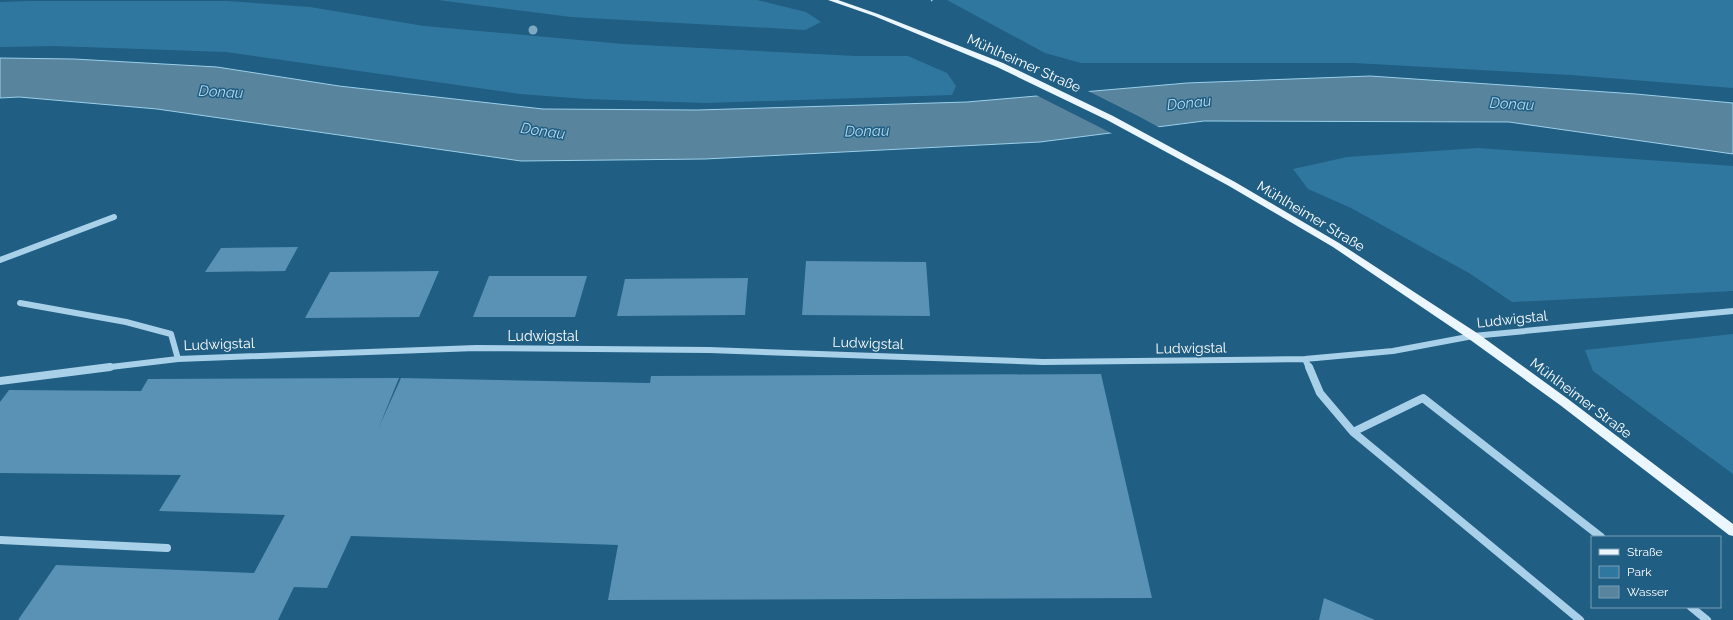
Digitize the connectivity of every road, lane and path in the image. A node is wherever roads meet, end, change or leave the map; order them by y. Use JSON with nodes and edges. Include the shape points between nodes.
{"nodes":[{"id":1,"x":831,"y":0,"type":"edge"},
{"id":2,"x":931,"y":0,"type":"edge"},
{"id":3,"x":934,"y":1,"type":"dead end"},
{"id":4,"x":114,"y":217,"type":"dead end"},
{"id":5,"x":0,"y":260,"type":"edge"},
{"id":6,"x":20,"y":303,"type":"dead end"},
{"id":7,"x":1733,"y":311,"type":"edge"},
{"id":8,"x":1473,"y":336,"type":"junction"},
{"id":9,"x":178,"y":359,"type":"junction"},
{"id":10,"x":1305,"y":359,"type":"junction"},
{"id":11,"x":0,"y":381,"type":"edge"},
{"id":12,"x":1353,"y":432,"type":"junction"},
{"id":13,"x":1733,"y":531,"type":"edge"},
{"id":14,"x":1600,"y":536,"type":"edge"},
{"id":15,"x":0,"y":540,"type":"edge"},
{"id":16,"x":167,"y":548,"type":"dead end"},
{"id":17,"x":1692,"y":608,"type":"edge"},
{"id":18,"x":1580,"y":620,"type":"edge"},
{"id":19,"x":1707,"y":620,"type":"edge"}],
"edges":[{"from":1,"to":8,"type":"main road","name":"Mühlheimer Straße","via":[[876,15],[1000,65],[1110,118],[1232,184],[1336,245]]},
{"from":2,"to":3,"type":"path"},
{"from":4,"to":5,"type":"street"},
{"from":6,"to":9,"type":"street","via":[[126,322],[170,334]]},
{"from":7,"to":8,"type":"street","name":"Ludwigstal"},
{"from":8,"to":10,"type":"street","name":"Ludwigstal","via":[[1393,351]]},
{"from":8,"to":13,"type":"main road","name":"Mühlheimer Straße"},
{"from":9,"to":10,"type":"street","name":"Ludwigstal","via":[[476,348],[709,350],[1043,362]]},
{"from":9,"to":11,"type":"street","name":"Ludwigstal"},
{"from":10,"to":12,"type":"street","via":[[1320,392]]},
{"from":12,"to":14,"type":"street","via":[[1423,398]]},
{"from":12,"to":18,"type":"street"},
{"from":15,"to":16,"type":"street"},
{"from":17,"to":19,"type":"street"}]}
